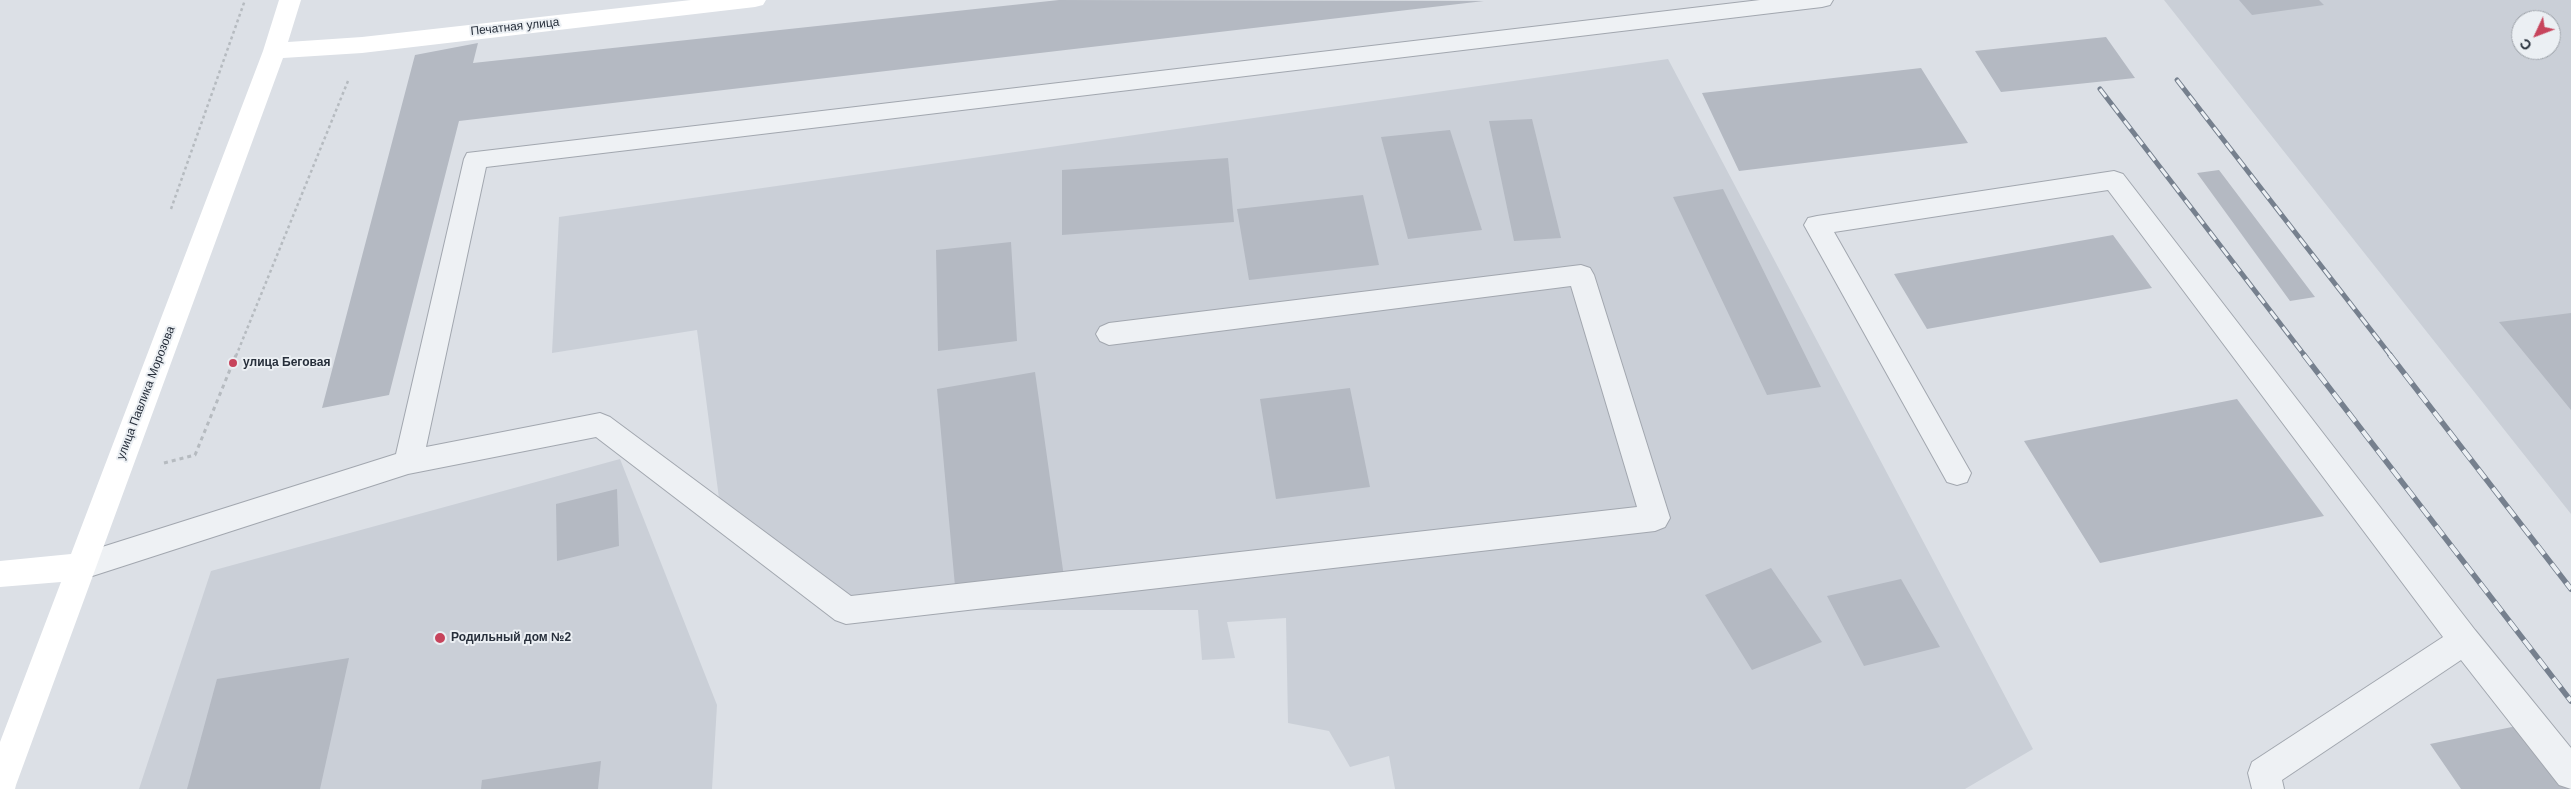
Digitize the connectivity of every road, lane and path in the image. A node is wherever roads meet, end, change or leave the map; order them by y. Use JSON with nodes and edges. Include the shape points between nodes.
{"nodes":[{"id":1,"x":290,"y":0,"type":"edge"},
{"id":2,"x":755,"y":0,"type":"edge"},
{"id":3,"x":1822,"y":0,"type":"edge"},
{"id":4,"x":362,"y":45,"type":"junction"},
{"id":5,"x":274,"y":51,"type":"junction"},
{"id":6,"x":1109,"y":334,"type":"dead end"},
{"id":7,"x":408,"y":462,"type":"junction"},
{"id":8,"x":1957,"y":473,"type":"dead end"},
{"id":9,"x":116,"y":474,"type":"junction"},
{"id":10,"x":80,"y":567,"type":"junction"},
{"id":11,"x":0,"y":574,"type":"edge"},
{"id":12,"x":2464,"y":640,"type":"junction"},
{"id":13,"x":2571,"y":774,"type":"edge"},
{"id":14,"x":0,"y":785,"type":"edge"},
{"id":15,"x":2268,"y":789,"type":"edge"}],
"edges":[{"from":1,"to":5,"type":"street","name":"улица Павлика Морозова"},
{"from":2,"to":4,"type":"street","name":"Печатная улица"},
{"from":3,"to":7,"type":"lane","via":[[476,159]]},
{"from":4,"to":5,"type":"street","name":"Печатная улица"},
{"from":4,"to":9,"type":"path","via":[[196,455]]},
{"from":5,"to":9,"type":"street","name":"улица Павлика Морозова"},
{"from":6,"to":7,"type":"lane","via":[[1581,275],[1655,518],[846,610],[600,425]]},
{"from":7,"to":10,"type":"lane"},
{"from":8,"to":12,"type":"lane","via":[[1817,225],[2114,180]]},
{"from":9,"to":10,"type":"street","name":"улица Павлика Морозова"},
{"from":10,"to":11,"type":"street"},
{"from":10,"to":14,"type":"street","name":"улица Павлика Морозова"},
{"from":12,"to":13,"type":"lane"},
{"from":12,"to":15,"type":"lane","via":[[2264,773]]}]}
